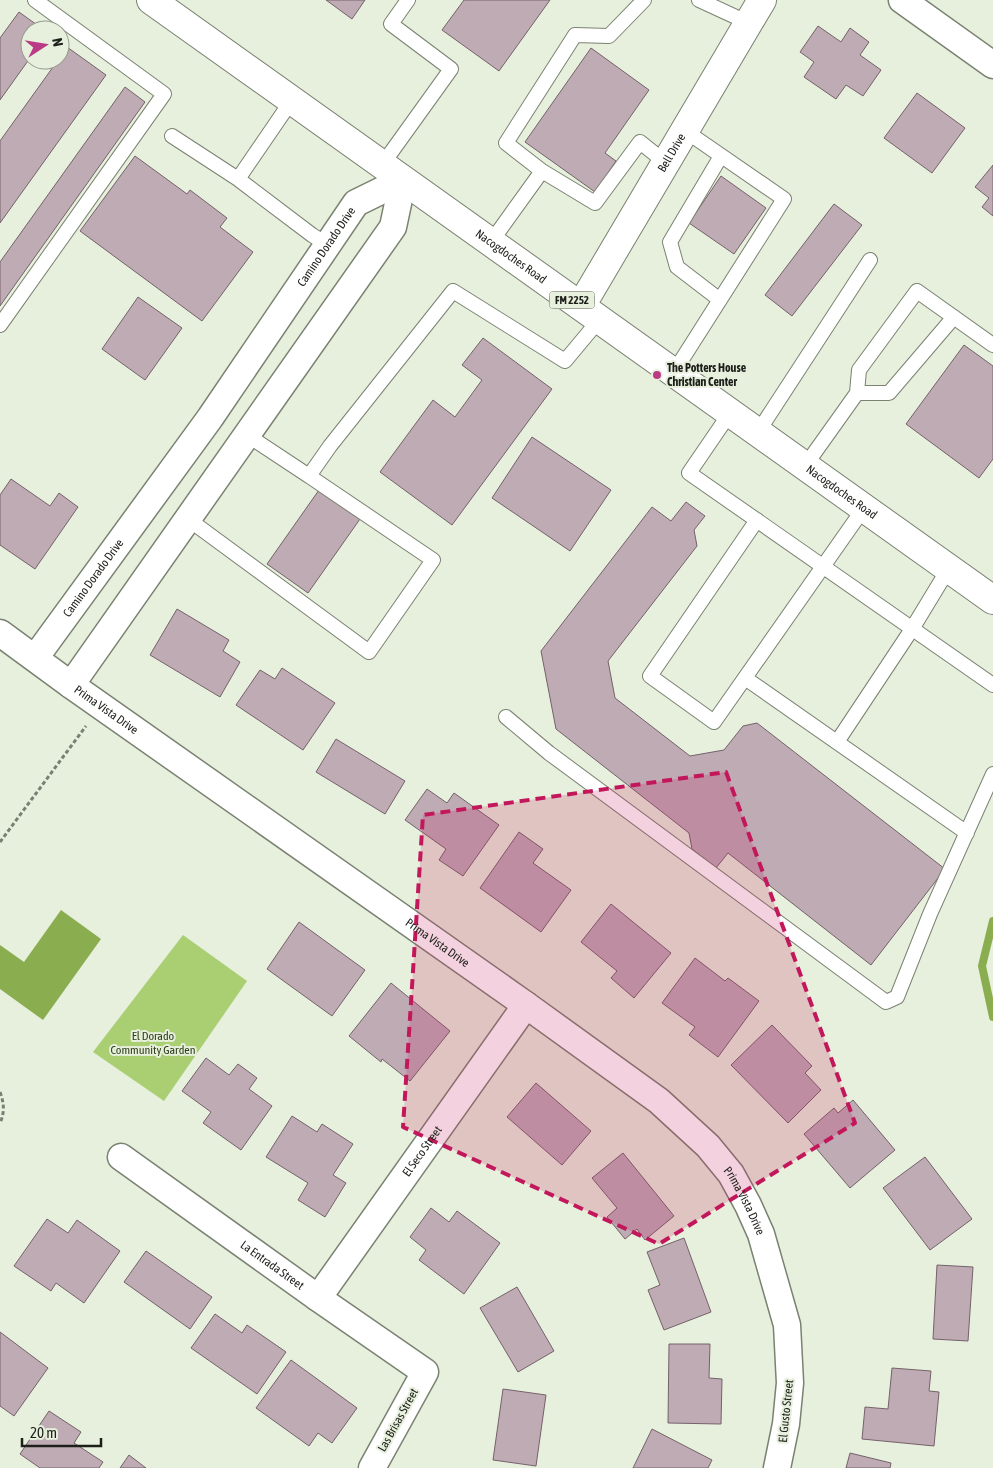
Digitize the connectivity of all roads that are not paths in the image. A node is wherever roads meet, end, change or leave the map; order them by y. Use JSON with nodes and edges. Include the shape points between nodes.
{"nodes":[{"id":1,"x":35,"y":0,"type":"edge"},
{"id":2,"x":151,"y":0,"type":"edge"},
{"id":3,"x":408,"y":0,"type":"edge"},
{"id":4,"x":644,"y":0,"type":"edge"},
{"id":5,"x":699,"y":0,"type":"edge"},
{"id":6,"x":762,"y":0,"type":"edge"},
{"id":7,"x":902,"y":0,"type":"edge"},
{"id":8,"x":749,"y":24,"type":"junction"},
{"id":9,"x":993,"y":65,"type":"edge"},
{"id":10,"x":292,"y":100,"type":"junction"},
{"id":11,"x":684,"y":130,"type":"junction"},
{"id":12,"x":172,"y":136,"type":"dead end"},
{"id":13,"x":721,"y":156,"type":"junction"},
{"id":14,"x":665,"y":162,"type":"junction"},
{"id":15,"x":542,"y":171,"type":"junction"},
{"id":16,"x":392,"y":172,"type":"junction"},
{"id":17,"x":238,"y":179,"type":"junction"},
{"id":18,"x":490,"y":242,"type":"junction"},
{"id":19,"x":328,"y":245,"type":"junction"},
{"id":20,"x":870,"y":260,"type":"dead end"},
{"id":21,"x":720,"y":300,"type":"junction"},
{"id":22,"x":590,"y":313,"type":"junction"},
{"id":23,"x":954,"y":318,"type":"junction"},
{"id":24,"x":0,"y":325,"type":"edge"},
{"id":25,"x":993,"y":345,"type":"edge"},
{"id":26,"x":674,"y":372,"type":"junction"},
{"id":27,"x":857,"y":393,"type":"junction"},
{"id":28,"x":730,"y":412,"type":"junction"},
{"id":29,"x":758,"y":432,"type":"junction"},
{"id":30,"x":247,"y":435,"type":"junction"},
{"id":31,"x":806,"y":466,"type":"junction"},
{"id":32,"x":309,"y":476,"type":"junction"},
{"id":33,"x":864,"y":508,"type":"junction"},
{"id":34,"x":188,"y":518,"type":"junction"},
{"id":35,"x":757,"y":520,"type":"junction"},
{"id":36,"x":824,"y":566,"type":"junction"},
{"id":37,"x":949,"y":568,"type":"junction"},
{"id":38,"x":993,"y":600,"type":"edge"},
{"id":39,"x":912,"y":628,"type":"junction"},
{"id":40,"x":0,"y":633,"type":"edge"},
{"id":41,"x":35,"y":658,"type":"junction"},
{"id":42,"x":745,"y":678,"type":"junction"},
{"id":43,"x":71,"y":685,"type":"junction"},
{"id":44,"x":993,"y":685,"type":"edge"},
{"id":45,"x":506,"y":717,"type":"dead end"},
{"id":46,"x":837,"y":742,"type":"junction"},
{"id":47,"x":993,"y":774,"type":"edge"},
{"id":48,"x":967,"y":833,"type":"junction"},
{"id":49,"x":526,"y":1005,"type":"junction"},
{"id":50,"x":121,"y":1156,"type":"dead end"},
{"id":51,"x":318,"y":1298,"type":"junction"},
{"id":52,"x":787,"y":1324,"type":"joint"},
{"id":53,"x":425,"y":1372,"type":"joint"},
{"id":54,"x":372,"y":1468,"type":"edge"},
{"id":55,"x":777,"y":1468,"type":"edge"}],
"edges":[{"from":1,"to":24,"type":"lane","via":[[164,94]]},
{"from":2,"to":10,"type":"main road","name":"Nacogdoches Road","number":"FM 2252"},
{"from":3,"to":16,"type":"lane","via":[[391,24],[451,69]]},
{"from":4,"to":15,"type":"lane","via":[[609,36],[575,36],[506,143]]},
{"from":5,"to":8,"type":"lane"},
{"from":6,"to":8,"type":"main road","name":"Bell Drive"},
{"from":7,"to":9,"type":"street"},
{"from":8,"to":11,"type":"main road","name":"Bell Drive"},
{"from":10,"to":16,"type":"main road","name":"Nacogdoches Road","number":"FM 2252"},
{"from":10,"to":17,"type":"lane"},
{"from":11,"to":13,"type":"lane"},
{"from":11,"to":14,"type":"main road","name":"Bell Drive"},
{"from":12,"to":17,"type":"lane"},
{"from":13,"to":21,"type":"lane","via":[[670,242],[677,267]]},
{"from":13,"to":21,"type":"lane","via":[[784,199]]},
{"from":14,"to":15,"type":"lane","via":[[640,142],[595,203]]},
{"from":14,"to":22,"type":"main road","name":"Bell Drive"},
{"from":15,"to":18,"type":"lane"},
{"from":16,"to":18,"type":"main road","name":"Nacogdoches Road","number":"FM 2252"},
{"from":16,"to":19,"type":"street","name":"Camino Dorado Drive","via":[[356,203]]},
{"from":16,"to":30,"type":"street","via":[[393,227]]},
{"from":17,"to":19,"type":"lane"},
{"from":18,"to":22,"type":"main road","name":"Nacogdoches Road","number":"FM 2252"},
{"from":19,"to":41,"type":"street","name":"Camino Dorado Drive","via":[[210,418]]},
{"from":20,"to":29,"type":"lane"},
{"from":21,"to":26,"type":"lane"},
{"from":22,"to":26,"type":"main road","name":"Nacogdoches Road","number":"FM 2252"},
{"from":22,"to":32,"type":"lane","via":[[565,361],[452,291]]},
{"from":23,"to":25,"type":"lane"},
{"from":23,"to":27,"type":"lane","via":[[889,393]]},
{"from":23,"to":27,"type":"lane","via":[[917,291],[859,370]]},
{"from":26,"to":28,"type":"main road","name":"Nacogdoches Road","number":"FM 2252"},
{"from":27,"to":31,"type":"lane"},
{"from":28,"to":29,"type":"main road","name":"Nacogdoches Road","number":"FM 2252"},
{"from":28,"to":35,"type":"lane","via":[[689,473]]},
{"from":29,"to":31,"type":"main road","name":"Nacogdoches Road","number":"FM 2252"},
{"from":30,"to":32,"type":"lane"},
{"from":30,"to":34,"type":"street"},
{"from":31,"to":33,"type":"main road","name":"Nacogdoches Road","number":"FM 2252"},
{"from":32,"to":34,"type":"lane","via":[[433,560],[369,652]]},
{"from":33,"to":36,"type":"lane"},
{"from":33,"to":37,"type":"main road","name":"Nacogdoches Road","number":"FM 2252"},
{"from":34,"to":43,"type":"street"},
{"from":35,"to":36,"type":"lane"},
{"from":35,"to":42,"type":"lane","via":[[650,676],[714,722]]},
{"from":36,"to":39,"type":"lane"},
{"from":36,"to":42,"type":"lane"},
{"from":37,"to":38,"type":"main road","name":"Nacogdoches Road","number":"FM 2252"},
{"from":37,"to":39,"type":"lane"},
{"from":39,"to":44,"type":"lane"},
{"from":39,"to":46,"type":"lane"},
{"from":40,"to":41,"type":"street","name":"Prima Vista Drive"},
{"from":41,"to":43,"type":"street","name":"Prima Vista Drive"},
{"from":42,"to":46,"type":"lane"},
{"from":43,"to":49,"type":"street","name":"Prima Vista Drive"},
{"from":45,"to":48,"type":"lane","via":[[549,753],[886,1002],[897,997]]},
{"from":46,"to":48,"type":"lane"},
{"from":47,"to":48,"type":"lane"},
{"from":49,"to":51,"type":"street","name":"El Seco Street"},
{"from":49,"to":52,"type":"street","name":"Prima Vista Drive","via":[[659,1100],[708,1146],[731,1174],[761,1234]]},
{"from":50,"to":51,"type":"street","name":"La Entrada Street"},
{"from":51,"to":53,"type":"street","name":"La Entrada Street"},
{"from":52,"to":55,"type":"street","name":"El Gusto Street","via":[[790,1384]]},
{"from":53,"to":54,"type":"street","name":"Las Brisas Street"}]}
